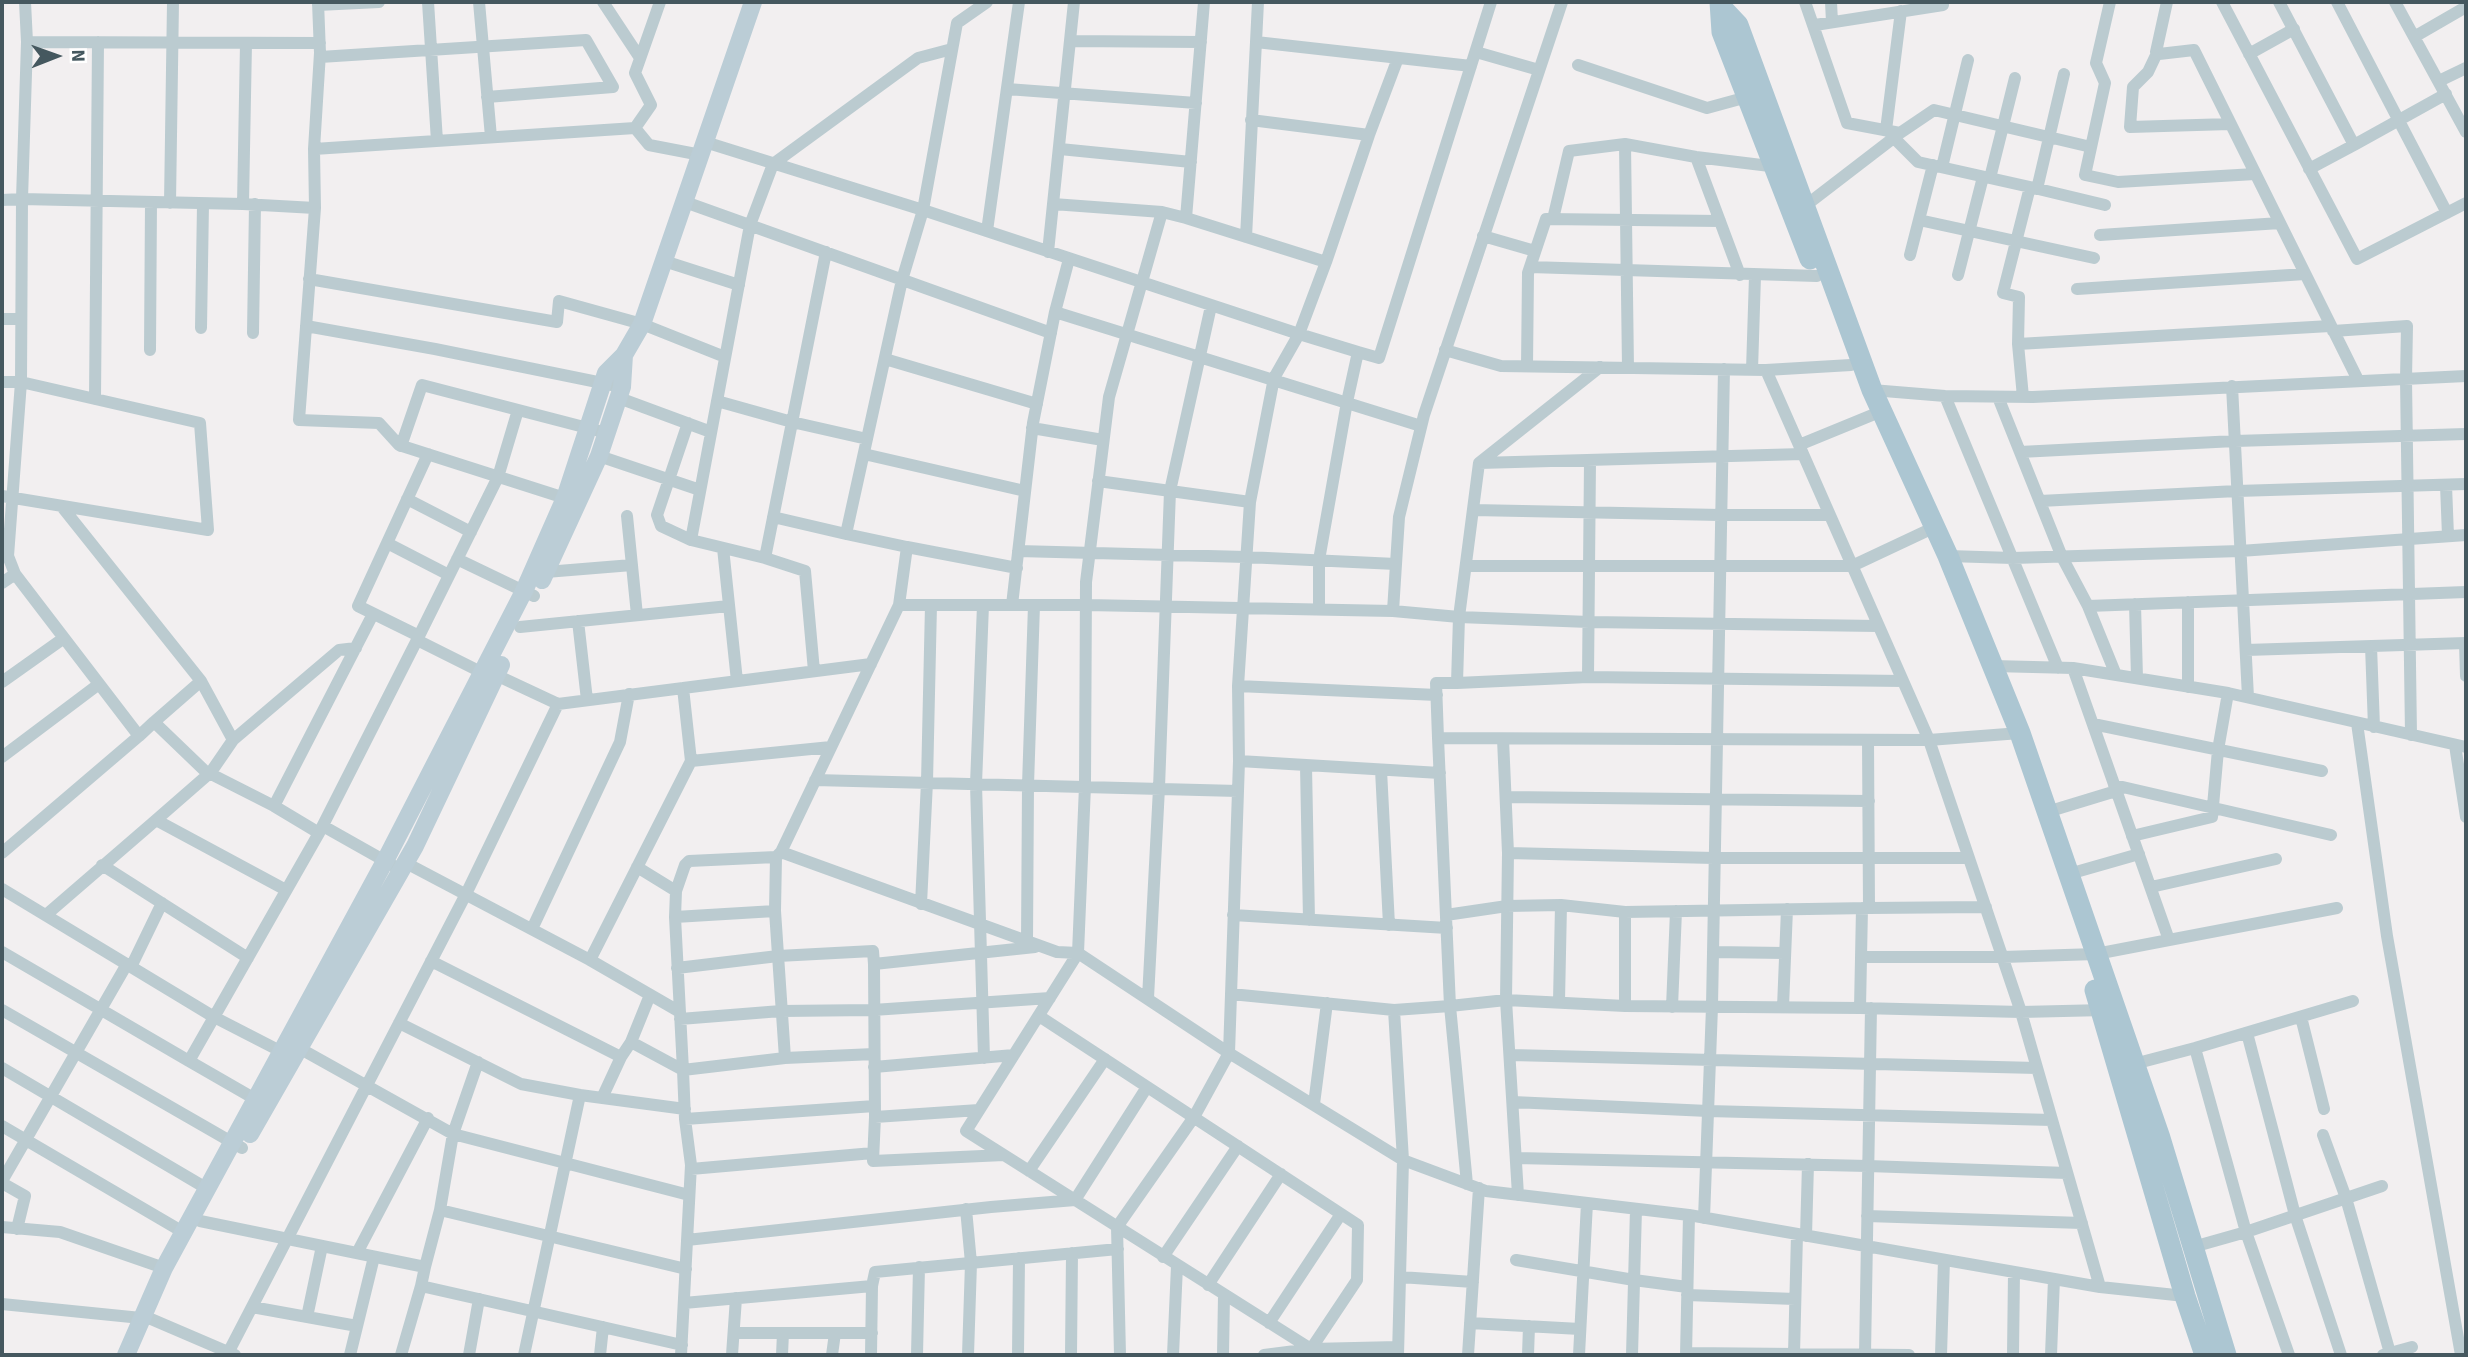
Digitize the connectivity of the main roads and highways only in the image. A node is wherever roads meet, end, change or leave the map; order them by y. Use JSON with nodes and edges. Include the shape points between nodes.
{"nodes":[{"id":1,"x":1721,"y":5,"type":"edge"},
{"id":2,"x":1783,"y":167,"type":"junction"},
{"id":3,"x":1876,"y":413,"type":"junction"},
{"id":4,"x":1928,"y":530,"type":"junction"},
{"id":5,"x":2013,"y":734,"type":"junction"},
{"id":6,"x":2090,"y":954,"type":"junction"},
{"id":7,"x":2108,"y":1010,"type":"junction"},
{"id":8,"x":2205,"y":1355,"type":"edge"},
{"id":9,"x":2226,"y":1355,"type":"edge"}],
"edges":[{"from":1,"to":2,"type":"main road","via":[[1738,25]]},
{"from":2,"to":3,"type":"main road","via":[[1816,276],[1851,365]]},
{"from":2,"to":3,"type":"main road","via":[[1805,206],[1872,390]]},
{"from":3,"to":4,"type":"main road"},
{"from":4,"to":5,"type":"main road"},
{"from":4,"to":5,"type":"main road","via":[[1948,556],[1993,666]]},
{"from":5,"to":6,"type":"main road"},
{"from":5,"to":6,"type":"main road","via":[[2069,874]]},
{"from":6,"to":7,"type":"main road"},
{"from":7,"to":8,"type":"main road"},
{"from":7,"to":9,"type":"main road","via":[[2134,1064]]}]}
